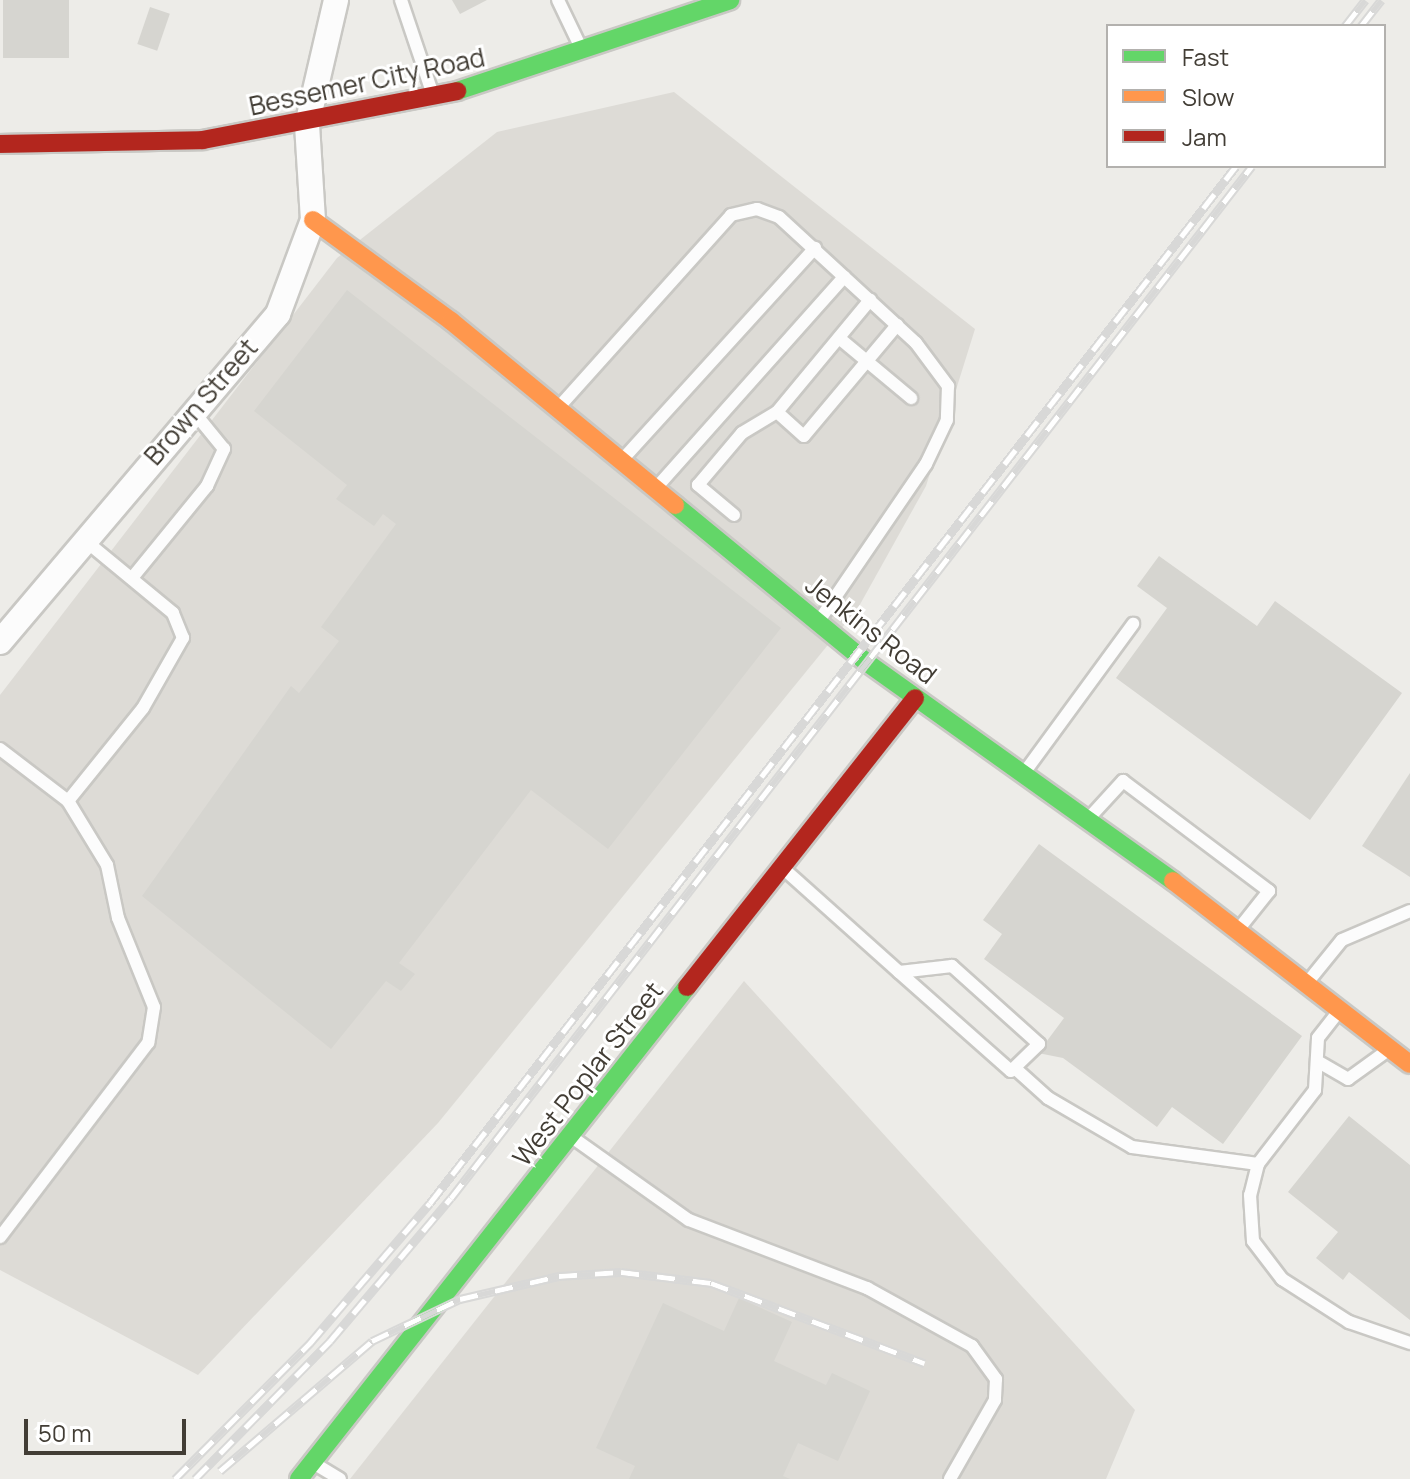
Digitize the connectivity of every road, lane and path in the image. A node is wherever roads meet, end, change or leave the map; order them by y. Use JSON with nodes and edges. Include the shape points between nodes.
{"nodes":[{"id":1,"x":336,"y":0,"type":"edge"},
{"id":2,"x":401,"y":0,"type":"edge"},
{"id":3,"x":558,"y":0,"type":"edge"},
{"id":4,"x":677,"y":0,"type":"edge"},
{"id":5,"x":730,"y":0,"type":"edge"},
{"id":6,"x":688,"y":19,"type":"junction"},
{"id":7,"x":585,"y":56,"type":"junction"},
{"id":8,"x":434,"y":96,"type":"junction"},
{"id":9,"x":307,"y":125,"type":"junction"},
{"id":10,"x":0,"y":144,"type":"edge"},
{"id":11,"x":313,"y":220,"type":"junction"},
{"id":12,"x":815,"y":248,"type":"junction"},
{"id":13,"x":844,"y":277,"type":"junction"},
{"id":14,"x":870,"y":300,"type":"junction"},
{"id":15,"x":897,"y":325,"type":"junction"},
{"id":16,"x":839,"y":338,"type":"junction"},
{"id":17,"x":867,"y":361,"type":"junction"},
{"id":18,"x":911,"y":398,"type":"dead end"},
{"id":19,"x":557,"y":410,"type":"junction"},
{"id":20,"x":193,"y":411,"type":"junction"},
{"id":21,"x":777,"y":412,"type":"junction"},
{"id":22,"x":620,"y":462,"type":"junction"},
{"id":23,"x":654,"y":491,"type":"junction"},
{"id":24,"x":734,"y":515,"type":"dead end"},
{"id":25,"x":82,"y":538,"type":"junction"},
{"id":26,"x":132,"y":578,"type":"junction"},
{"id":27,"x":817,"y":623,"type":"junction"},
{"id":28,"x":1133,"y":624,"type":"dead end"},
{"id":29,"x":0,"y":642,"type":"edge"},
{"id":30,"x":915,"y":698,"type":"junction"},
{"id":31,"x":0,"y":749,"type":"edge"},
{"id":32,"x":1024,"y":773,"type":"junction"},
{"id":33,"x":68,"y":801,"type":"junction"},
{"id":34,"x":1088,"y":819,"type":"junction"},
{"id":35,"x":782,"y":868,"type":"junction"},
{"id":36,"x":1410,"y":911,"type":"edge"},
{"id":37,"x":1238,"y":930,"type":"junction"},
{"id":38,"x":899,"y":972,"type":"junction"},
{"id":39,"x":1307,"y":983,"type":"junction"},
{"id":40,"x":1341,"y":1009,"type":"junction"},
{"id":41,"x":1390,"y":1047,"type":"junction"},
{"id":42,"x":1317,"y":1061,"type":"junction"},
{"id":43,"x":1410,"y":1064,"type":"edge"},
{"id":44,"x":1018,"y":1071,"type":"junction"},
{"id":45,"x":572,"y":1137,"type":"junction"},
{"id":46,"x":1258,"y":1164,"type":"junction"},
{"id":47,"x":0,"y":1237,"type":"edge"},
{"id":48,"x":1410,"y":1343,"type":"edge"},
{"id":49,"x":312,"y":1462,"type":"junction"},
{"id":50,"x":299,"y":1479,"type":"edge"},
{"id":51,"x":340,"y":1479,"type":"edge"},
{"id":52,"x":950,"y":1479,"type":"edge"}],
"edges":[{"from":1,"to":9,"type":"street","name":"Brown Street"},
{"from":2,"to":8,"type":"lane"},
{"from":3,"to":7,"type":"lane"},
{"from":4,"to":6,"type":"lane"},
{"from":5,"to":6,"type":"street","name":"Bessemer City Road"},
{"from":6,"to":7,"type":"street","name":"Bessemer City Road"},
{"from":7,"to":8,"type":"street","name":"Bessemer City Road"},
{"from":8,"to":9,"type":"street","name":"Bessemer City Road"},
{"from":9,"to":10,"type":"street","name":"Bessemer City Road","via":[[203,140]]},
{"from":9,"to":11,"type":"street","name":"Brown Street"},
{"from":11,"to":19,"type":"street","name":"Jenkins Road"},
{"from":11,"to":20,"type":"street","name":"Brown Street","via":[[278,314]]},
{"from":12,"to":13,"type":"lane"},
{"from":12,"to":19,"type":"lane","via":[[779,217],[757,209],[731,215]]},
{"from":12,"to":22,"type":"lane"},
{"from":13,"to":14,"type":"lane"},
{"from":13,"to":23,"type":"lane"},
{"from":14,"to":15,"type":"lane"},
{"from":14,"to":16,"type":"lane"},
{"from":15,"to":17,"type":"lane"},
{"from":15,"to":27,"type":"lane","via":[[948,386],[947,420],[879,542]]},
{"from":16,"to":17,"type":"lane"},
{"from":16,"to":21,"type":"lane"},
{"from":17,"to":18,"type":"lane"},
{"from":17,"to":21,"type":"lane","via":[[804,436]]},
{"from":19,"to":22,"type":"street","name":"Jenkins Road"},
{"from":20,"to":25,"type":"street","name":"Brown Street"},
{"from":20,"to":26,"type":"lane","via":[[224,449],[207,486]]},
{"from":21,"to":24,"type":"lane","via":[[742,433],[698,485]]},
{"from":22,"to":23,"type":"street","name":"Jenkins Road"},
{"from":23,"to":27,"type":"street","name":"Jenkins Road"},
{"from":25,"to":26,"type":"lane"},
{"from":25,"to":29,"type":"street","name":"Brown Street"},
{"from":26,"to":33,"type":"lane","via":[[173,613],[183,638],[143,708]]},
{"from":27,"to":30,"type":"street","name":"Jenkins Road"},
{"from":28,"to":32,"type":"lane"},
{"from":30,"to":32,"type":"street","name":"Jenkins Road"},
{"from":30,"to":35,"type":"street","name":"West Poplar Street"},
{"from":31,"to":33,"type":"lane"},
{"from":32,"to":34,"type":"street","name":"Jenkins Road"},
{"from":33,"to":47,"type":"lane","via":[[107,865],[118,918],[154,1007],[148,1043]]},
{"from":34,"to":37,"type":"street","name":"Jenkins Road"},
{"from":34,"to":37,"type":"lane","via":[[1123,781],[1269,891]]},
{"from":35,"to":38,"type":"lane"},
{"from":35,"to":45,"type":"street","name":"West Poplar Street"},
{"from":36,"to":39,"type":"lane","via":[[1342,940]]},
{"from":37,"to":39,"type":"street","name":"Jenkins Road"},
{"from":38,"to":44,"type":"lane"},
{"from":38,"to":44,"type":"lane","via":[[952,966],[1038,1037]]},
{"from":39,"to":40,"type":"street","name":"Jenkins Road"},
{"from":40,"to":41,"type":"street","name":"Jenkins Road"},
{"from":40,"to":42,"type":"lane","via":[[1318,1038]]},
{"from":41,"to":42,"type":"lane","via":[[1348,1079]]},
{"from":41,"to":43,"type":"street","name":"Jenkins Road"},
{"from":42,"to":46,"type":"lane","via":[[1315,1090]]},
{"from":44,"to":46,"type":"lane","via":[[1048,1098],[1132,1147]]},
{"from":45,"to":49,"type":"street","name":"West Poplar Street"},
{"from":45,"to":52,"type":"lane","via":[[689,1220],[867,1288],[972,1346],[996,1379],[995,1400]]},
{"from":46,"to":48,"type":"lane","via":[[1249,1205],[1253,1241],[1282,1279],[1349,1322]]},
{"from":49,"to":50,"type":"street","name":"West Poplar Street"},
{"from":49,"to":51,"type":"lane"}]}
